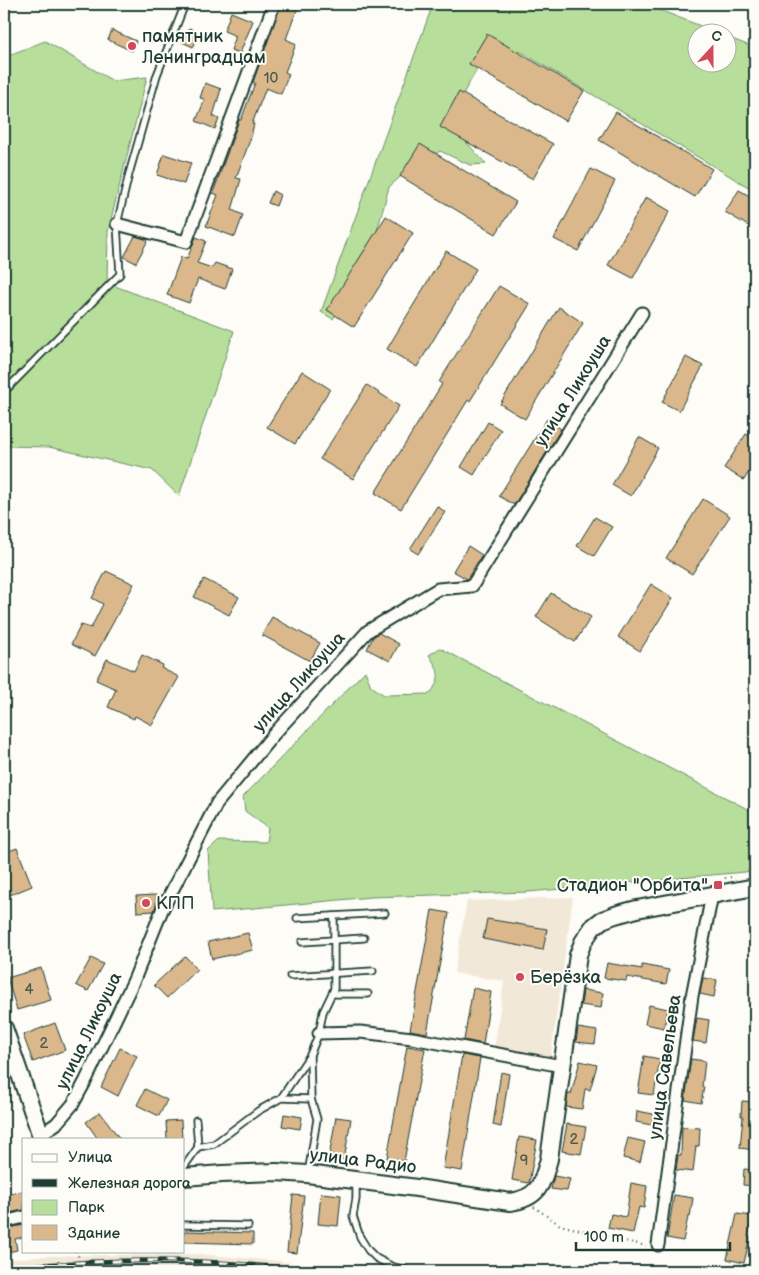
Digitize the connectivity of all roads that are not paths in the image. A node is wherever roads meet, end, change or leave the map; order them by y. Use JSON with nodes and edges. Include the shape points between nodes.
{"nodes":[{"id":1,"x":185,"y":4,"type":"edge"},
{"id":2,"x":274,"y":4,"type":"edge"},
{"id":3,"x":117,"y":224,"type":"junction"},
{"id":4,"x":642,"y":313,"type":"dead end"},
{"id":5,"x":4,"y":392,"type":"edge"},
{"id":6,"x":755,"y":887,"type":"edge"},
{"id":7,"x":712,"y":895,"type":"junction"},
{"id":8,"x":385,"y":913,"type":"dead end"},
{"id":9,"x":334,"y":916,"type":"junction"},
{"id":10,"x":298,"y":918,"type":"dead end"},
{"id":11,"x":364,"y":938,"type":"dead end"},
{"id":12,"x":334,"y":940,"type":"junction"},
{"id":13,"x":302,"y":942,"type":"dead end"},
{"id":14,"x":373,"y":972,"type":"dead end"},
{"id":15,"x":335,"y":974,"type":"junction"},
{"id":16,"x":290,"y":976,"type":"dead end"},
{"id":17,"x":332,"y":994,"type":"junction"},
{"id":18,"x":368,"y":994,"type":"dead end"},
{"id":19,"x":4,"y":1028,"type":"edge"},
{"id":20,"x":319,"y":1033,"type":"junction"},
{"id":21,"x":310,"y":1055,"type":"junction"},
{"id":22,"x":562,"y":1066,"type":"junction"},
{"id":23,"x":280,"y":1098,"type":"junction"},
{"id":24,"x":312,"y":1099,"type":"junction"},
{"id":25,"x":196,"y":1120,"type":"dead end"},
{"id":26,"x":41,"y":1137,"type":"edge"},
{"id":27,"x":198,"y":1146,"type":"junction"},
{"id":28,"x":185,"y":1166,"type":"edge"},
{"id":29,"x":308,"y":1174,"type":"junction"},
{"id":30,"x":185,"y":1177,"type":"edge"},
{"id":31,"x":356,"y":1179,"type":"junction"},
{"id":32,"x":22,"y":1218,"type":"edge"},
{"id":33,"x":4,"y":1222,"type":"edge"},
{"id":34,"x":185,"y":1225,"type":"edge"},
{"id":35,"x":248,"y":1226,"type":"dead end"},
{"id":36,"x":658,"y":1245,"type":"dead end"},
{"id":37,"x":410,"y":1271,"type":"edge"}],
"edges":[{"from":1,"to":3,"type":"lane","via":[[157,75]]},
{"from":2,"to":3,"type":"street","via":[[186,242]]},
{"from":3,"to":5,"type":"lane","via":[[120,274]]},
{"from":4,"to":26,"type":"street","name":"улица Ликоуша","via":[[472,586],[438,588],[368,632],[274,734],[217,803],[162,910],[134,980],[86,1080],[73,1104]]},
{"from":6,"to":7,"type":"street"},
{"from":7,"to":22,"type":"street","via":[[637,909],[602,920],[592,927],[578,955]]},
{"from":7,"to":36,"type":"street","name":"улица Савельева","via":[[692,996]]},
{"from":8,"to":9,"type":"lane"},
{"from":9,"to":10,"type":"lane"},
{"from":9,"to":12,"type":"lane"},
{"from":11,"to":12,"type":"lane"},
{"from":12,"to":13,"type":"lane"},
{"from":12,"to":15,"type":"lane"},
{"from":14,"to":15,"type":"lane"},
{"from":15,"to":16,"type":"lane"},
{"from":15,"to":17,"type":"lane"},
{"from":17,"to":18,"type":"lane"},
{"from":17,"to":20,"type":"lane","via":[[323,1012]]},
{"from":19,"to":26,"type":"street"},
{"from":20,"to":21,"type":"lane"},
{"from":20,"to":22,"type":"street","via":[[360,1032],[412,1038]]},
{"from":21,"to":23,"type":"lane"},
{"from":21,"to":24,"type":"lane"},
{"from":22,"to":31,"type":"street","name":"улица Радио","via":[[549,1159],[542,1183],[529,1197],[510,1202]]},
{"from":23,"to":24,"type":"lane"},
{"from":23,"to":27,"type":"lane","via":[[214,1144]]},
{"from":24,"to":29,"type":"lane","via":[[317,1119]]},
{"from":25,"to":27,"type":"lane"},
{"from":27,"to":28,"type":"lane"},
{"from":29,"to":30,"type":"street","name":"улица Радио","via":[[276,1172]]},
{"from":29,"to":31,"type":"street","name":"улица Радио"},
{"from":31,"to":37,"type":"lane","via":[[353,1216],[360,1237],[376,1258]]},
{"from":32,"to":33,"type":"street"},
{"from":34,"to":35,"type":"lane"}]}
